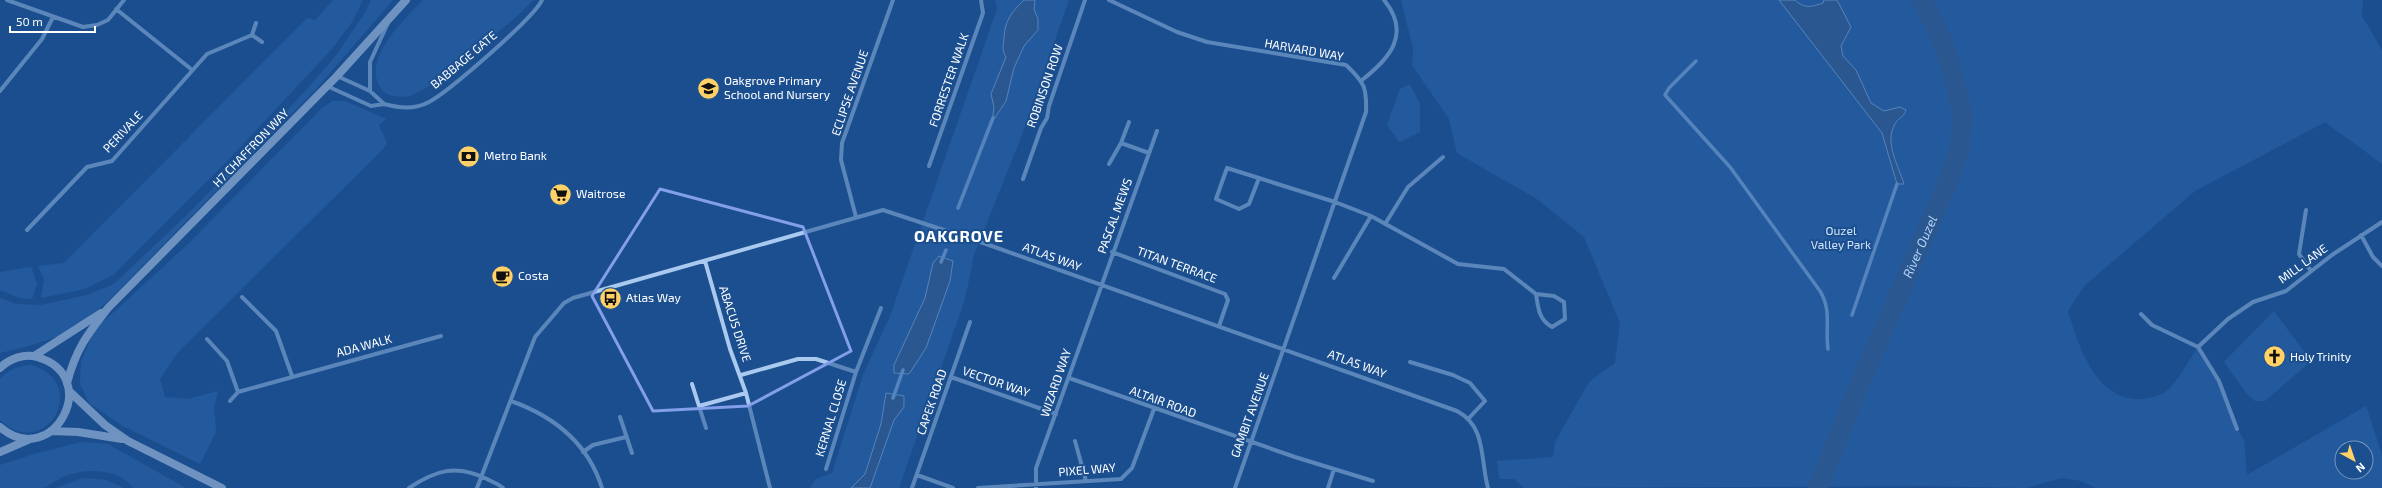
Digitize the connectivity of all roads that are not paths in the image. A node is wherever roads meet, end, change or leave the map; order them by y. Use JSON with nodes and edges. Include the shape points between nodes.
{"nodes":[{"id":1,"x":7,"y":0,"type":"edge"},
{"id":2,"x":124,"y":0,"type":"edge"},
{"id":3,"x":406,"y":0,"type":"edge"},
{"id":4,"x":542,"y":0,"type":"edge"},
{"id":5,"x":893,"y":0,"type":"edge"},
{"id":6,"x":981,"y":0,"type":"edge"},
{"id":7,"x":1085,"y":0,"type":"edge"},
{"id":8,"x":1109,"y":0,"type":"edge"},
{"id":9,"x":1384,"y":0,"type":"edge"},
{"id":10,"x":116,"y":9,"type":"junction"},
{"id":11,"x":53,"y":17,"type":"junction"},
{"id":12,"x":390,"y":18,"type":"junction"},
{"id":13,"x":256,"y":23,"type":"dead end"},
{"id":14,"x":252,"y":35,"type":"junction"},
{"id":15,"x":262,"y":42,"type":"dead end"},
{"id":16,"x":191,"y":69,"type":"junction"},
{"id":17,"x":337,"y":76,"type":"junction"},
{"id":18,"x":1362,"y":80,"type":"junction"},
{"id":19,"x":328,"y":86,"type":"junction"},
{"id":20,"x":0,"y":91,"type":"edge"},
{"id":21,"x":370,"y":91,"type":"junction"},
{"id":22,"x":384,"y":104,"type":"junction"},
{"id":23,"x":1129,"y":122,"type":"dead end"},
{"id":24,"x":1157,"y":130,"type":"dead end"},
{"id":25,"x":1121,"y":143,"type":"junction"},
{"id":26,"x":1149,"y":153,"type":"junction"},
{"id":27,"x":1443,"y":157,"type":"dead end"},
{"id":28,"x":1109,"y":164,"type":"dead end"},
{"id":29,"x":929,"y":166,"type":"dead end"},
{"id":30,"x":1259,"y":178,"type":"junction"},
{"id":31,"x":1023,"y":179,"type":"dead end"},
{"id":32,"x":1335,"y":202,"type":"junction"},
{"id":33,"x":2306,"y":210,"type":"dead end"},
{"id":34,"x":1371,"y":216,"type":"junction"},
{"id":35,"x":856,"y":217,"type":"junction"},
{"id":36,"x":2382,"y":222,"type":"edge"},
{"id":37,"x":1385,"y":224,"type":"junction"},
{"id":38,"x":27,"y":230,"type":"dead end"},
{"id":39,"x":2361,"y":235,"type":"junction"},
{"id":40,"x":1112,"y":252,"type":"junction"},
{"id":41,"x":705,"y":261,"type":"junction"},
{"id":42,"x":2382,"y":266,"type":"edge"},
{"id":43,"x":2310,"y":271,"type":"junction"},
{"id":44,"x":1334,"y":278,"type":"dead end"},
{"id":45,"x":1101,"y":285,"type":"junction"},
{"id":46,"x":1536,"y":294,"type":"junction"},
{"id":47,"x":242,"y":297,"type":"dead end"},
{"id":48,"x":108,"y":308,"type":"junction"},
{"id":49,"x":881,"y":308,"type":"dead end"},
{"id":50,"x":2141,"y":314,"type":"dead end"},
{"id":51,"x":970,"y":322,"type":"dead end"},
{"id":52,"x":1219,"y":326,"type":"junction"},
{"id":53,"x":441,"y":336,"type":"dead end"},
{"id":54,"x":208,"y":340,"type":"dead end"},
{"id":55,"x":2198,"y":347,"type":"junction"},
{"id":56,"x":1285,"y":348,"type":"junction"},
{"id":57,"x":34,"y":356,"type":"junction"},
{"id":58,"x":14,"y":358,"type":"junction"},
{"id":59,"x":0,"y":361,"type":"edge"},
{"id":60,"x":1410,"y":362,"type":"dead end"},
{"id":61,"x":0,"y":368,"type":"edge"},
{"id":62,"x":856,"y":372,"type":"junction"},
{"id":63,"x":741,"y":375,"type":"junction"},
{"id":64,"x":292,"y":376,"type":"junction"},
{"id":65,"x":951,"y":377,"type":"junction"},
{"id":66,"x":1069,"y":378,"type":"junction"},
{"id":67,"x":692,"y":384,"type":"dead end"},
{"id":68,"x":68,"y":387,"type":"junction"},
{"id":69,"x":238,"y":392,"type":"junction"},
{"id":70,"x":746,"y":393,"type":"junction"},
{"id":71,"x":230,"y":401,"type":"dead end"},
{"id":72,"x":511,"y":401,"type":"junction"},
{"id":73,"x":699,"y":406,"type":"junction"},
{"id":74,"x":1154,"y":409,"type":"junction"},
{"id":75,"x":1056,"y":414,"type":"junction"},
{"id":76,"x":620,"y":417,"type":"dead end"},
{"id":77,"x":1469,"y":418,"type":"junction"},
{"id":78,"x":0,"y":427,"type":"edge"},
{"id":79,"x":706,"y":428,"type":"dead end"},
{"id":80,"x":2237,"y":429,"type":"dead end"},
{"id":81,"x":51,"y":431,"type":"junction"},
{"id":82,"x":626,"y":437,"type":"junction"},
{"id":83,"x":31,"y":438,"type":"junction"},
{"id":84,"x":128,"y":441,"type":"junction"},
{"id":85,"x":1075,"y":441,"type":"dead end"},
{"id":86,"x":1251,"y":442,"type":"junction"},
{"id":87,"x":0,"y":452,"type":"edge"},
{"id":88,"x":583,"y":452,"type":"junction"},
{"id":89,"x":632,"y":452,"type":"dead end"},
{"id":90,"x":826,"y":469,"type":"dead end"},
{"id":91,"x":1334,"y":469,"type":"junction"},
{"id":92,"x":917,"y":475,"type":"junction"},
{"id":93,"x":481,"y":476,"type":"junction"},
{"id":94,"x":1086,"y":481,"type":"junction"},
{"id":95,"x":1373,"y":481,"type":"dead end"},
{"id":96,"x":219,"y":486,"type":"edge"},
{"id":97,"x":1036,"y":486,"type":"edge"},
{"id":98,"x":409,"y":488,"type":"edge"},
{"id":99,"x":477,"y":488,"type":"edge"},
{"id":100,"x":503,"y":488,"type":"edge"},
{"id":101,"x":602,"y":488,"type":"edge"},
{"id":102,"x":770,"y":488,"type":"edge"},
{"id":103,"x":912,"y":488,"type":"edge"},
{"id":104,"x":953,"y":488,"type":"edge"},
{"id":105,"x":978,"y":488,"type":"edge"},
{"id":106,"x":1235,"y":488,"type":"edge"},
{"id":107,"x":1328,"y":488,"type":"edge"},
{"id":108,"x":1488,"y":488,"type":"edge"}],
"edges":[{"from":1,"to":11,"type":"street"},
{"from":2,"to":10,"type":"street"},
{"from":3,"to":12,"type":"street","name":"H7 CHAFFRON WAY"},
{"from":4,"to":22,"type":"street","name":"BABBAGE GATE","via":[[534,12],[502,42],[428,102],[404,109]]},
{"from":5,"to":35,"type":"street","name":"ECLIPSE AVENUE","via":[[842,143],[841,160]]},
{"from":6,"to":29,"type":"street","name":"FORRESTER WALK","via":[[983,13]]},
{"from":7,"to":31,"type":"street","name":"ROBINSON ROW","via":[[1047,118]]},
{"from":8,"to":18,"type":"street","name":"HARVARD WAY","via":[[1177,32],[1207,42],[1346,65]]},
{"from":9,"to":18,"type":"street","via":[[1396,25],[1394,47],[1382,64]]},
{"from":10,"to":11,"type":"street","via":[[108,20],[98,25],[83,27]]},
{"from":10,"to":16,"type":"street"},
{"from":11,"to":20,"type":"street","via":[[42,39]]},
{"from":12,"to":17,"type":"street","name":"H7 CHAFFRON WAY"},
{"from":12,"to":21,"type":"street","via":[[370,62]]},
{"from":13,"to":14,"type":"street"},
{"from":14,"to":15,"type":"street"},
{"from":14,"to":16,"type":"street","name":"PERIVALE","via":[[206,54]]},
{"from":16,"to":38,"type":"street","name":"PERIVALE","via":[[112,161],[86,167]]},
{"from":17,"to":19,"type":"street","name":"H7 CHAFFRON WAY"},
{"from":17,"to":21,"type":"street","name":"BABBAGE GATE"},
{"from":18,"to":32,"type":"street","via":[[1366,112]]},
{"from":19,"to":22,"type":"street","name":"BABBAGE GATE","via":[[371,106]]},
{"from":19,"to":48,"type":"street","name":"H7 CHAFFRON WAY"},
{"from":21,"to":22,"type":"street","name":"BABBAGE GATE"},
{"from":23,"to":25,"type":"street","name":"PASCAL MEWS"},
{"from":24,"to":26,"type":"street","name":"PASCAL MEWS"},
{"from":25,"to":26,"type":"street"},
{"from":25,"to":28,"type":"street","name":"PASCAL MEWS"},
{"from":26,"to":40,"type":"street","name":"PASCAL MEWS"},
{"from":27,"to":37,"type":"street","via":[[1408,187]]},
{"from":30,"to":30,"type":"street","via":[[1227,168],[1216,199],[1239,209],[1249,204]]},
{"from":30,"to":32,"type":"street"},
{"from":32,"to":34,"type":"street"},
{"from":32,"to":56,"type":"street"},
{"from":33,"to":43,"type":"street","via":[[2299,254]]},
{"from":34,"to":37,"type":"street"},
{"from":34,"to":44,"type":"street"},
{"from":35,"to":41,"type":"street","name":"ATLAS WAY"},
{"from":35,"to":45,"type":"street","name":"ATLAS WAY","via":[[883,210]]},
{"from":36,"to":39,"type":"street","name":"MILL LANE"},
{"from":37,"to":46,"type":"street","via":[[1458,264],[1504,268]]},
{"from":39,"to":42,"type":"street","via":[[2373,257]]},
{"from":39,"to":43,"type":"street","name":"MILL LANE"},
{"from":40,"to":45,"type":"street","name":"PASCAL MEWS"},
{"from":40,"to":52,"type":"street","name":"TITAN TERRACE","via":[[1225,294],[1228,300]]},
{"from":41,"to":63,"type":"street","name":"ABACUS DRIVE","via":[[730,349]]},
{"from":41,"to":72,"type":"street","name":"ATLAS WAY","via":[[573,298],[564,303],[535,337]]},
{"from":43,"to":55,"type":"street","name":"MILL LANE","via":[[2286,290],[2253,302],[2228,318]]},
{"from":45,"to":52,"type":"street","name":"ATLAS WAY"},
{"from":45,"to":66,"type":"street","name":"WIZARD WAY"},
{"from":46,"to":46,"type":"street","via":[[1540,317],[1546,324],[1552,326],[1565,319],[1564,302],[1554,296]]},
{"from":47,"to":64,"type":"street","via":[[276,330]]},
{"from":48,"to":57,"type":"street","name":"H7 CHAFFRON WAY"},
{"from":48,"to":68,"type":"street","name":"H7 CHAFFRON WAY","via":[[84,338],[73,360]]},
{"from":49,"to":62,"type":"street","name":"KERNAL CLOSE"},
{"from":50,"to":55,"type":"street","via":[[2152,325]]},
{"from":51,"to":65,"type":"street","name":"CAPEK ROAD"},
{"from":52,"to":56,"type":"street","name":"ATLAS WAY"},
{"from":53,"to":64,"type":"street","name":"ADA WALK"},
{"from":54,"to":69,"type":"street","via":[[228,361]]},
{"from":55,"to":80,"type":"street","via":[[2219,381]]},
{"from":56,"to":77,"type":"street","name":"ATLAS WAY"},
{"from":56,"to":86,"type":"street","name":"GAMBIT AVENUE"},
{"from":57,"to":58,"type":"street"},
{"from":57,"to":68,"type":"street","via":[[54,365]]},
{"from":58,"to":59,"type":"street"},
{"from":58,"to":61,"type":"street"},
{"from":60,"to":77,"type":"street","via":[[1470,383],[1485,401]]},
{"from":62,"to":63,"type":"street","name":"KERNAL CLOSE","via":[[816,360],[798,359]]},
{"from":62,"to":90,"type":"street","name":"KERNAL CLOSE"},
{"from":63,"to":70,"type":"street","name":"ABACUS DRIVE"},
{"from":64,"to":69,"type":"street","name":"ADA WALK"},
{"from":65,"to":75,"type":"street","name":"VECTOR WAY"},
{"from":65,"to":92,"type":"street","name":"CAPEK ROAD"},
{"from":66,"to":74,"type":"street","name":"ALTAIR ROAD"},
{"from":66,"to":75,"type":"street","name":"WIZARD WAY"},
{"from":67,"to":73,"type":"street"},
{"from":68,"to":81,"type":"street","name":"H7 CHAFFRON WAY","via":[[66,414],[60,424]]},
{"from":68,"to":84,"type":"street","via":[[105,425]]},
{"from":69,"to":71,"type":"street"},
{"from":70,"to":73,"type":"street"},
{"from":70,"to":102,"type":"street","name":"ABACUS DRIVE"},
{"from":72,"to":88,"type":"street","via":[[535,410],[553,421],[569,434]]},
{"from":72,"to":93,"type":"street","name":"ATLAS WAY"},
{"from":73,"to":79,"type":"street"},
{"from":74,"to":86,"type":"street","name":"ALTAIR ROAD"},
{"from":74,"to":94,"type":"street","name":"PIXEL WAY","via":[[1132,468],[1121,479]]},
{"from":75,"to":97,"type":"street","name":"WIZARD WAY","via":[[1036,468]]},
{"from":76,"to":82,"type":"street"},
{"from":77,"to":108,"type":"street","via":[[1478,434]]},
{"from":78,"to":83,"type":"street","via":[[18,437]]},
{"from":81,"to":83,"type":"street"},
{"from":81,"to":84,"type":"street","via":[[104,435]]},
{"from":82,"to":88,"type":"street","via":[[593,445]]},
{"from":82,"to":89,"type":"street"},
{"from":83,"to":87,"type":"street"},
{"from":84,"to":96,"type":"street"},
{"from":85,"to":94,"type":"street"},
{"from":86,"to":91,"type":"street","name":"ALTAIR ROAD"},
{"from":86,"to":106,"type":"street","name":"GAMBIT AVENUE"},
{"from":88,"to":101,"type":"street"},
{"from":91,"to":95,"type":"street","name":"ALTAIR ROAD"},
{"from":91,"to":107,"type":"street"},
{"from":92,"to":103,"type":"street","name":"CAPEK ROAD"},
{"from":92,"to":104,"type":"street"},
{"from":93,"to":98,"type":"street","via":[[465,470],[445,470],[428,475]]},
{"from":93,"to":99,"type":"street","name":"ATLAS WAY"},
{"from":93,"to":100,"type":"street"},
{"from":94,"to":97,"type":"street","name":"PIXEL WAY"},
{"from":97,"to":105,"type":"street","name":"PIXEL WAY"}]}
